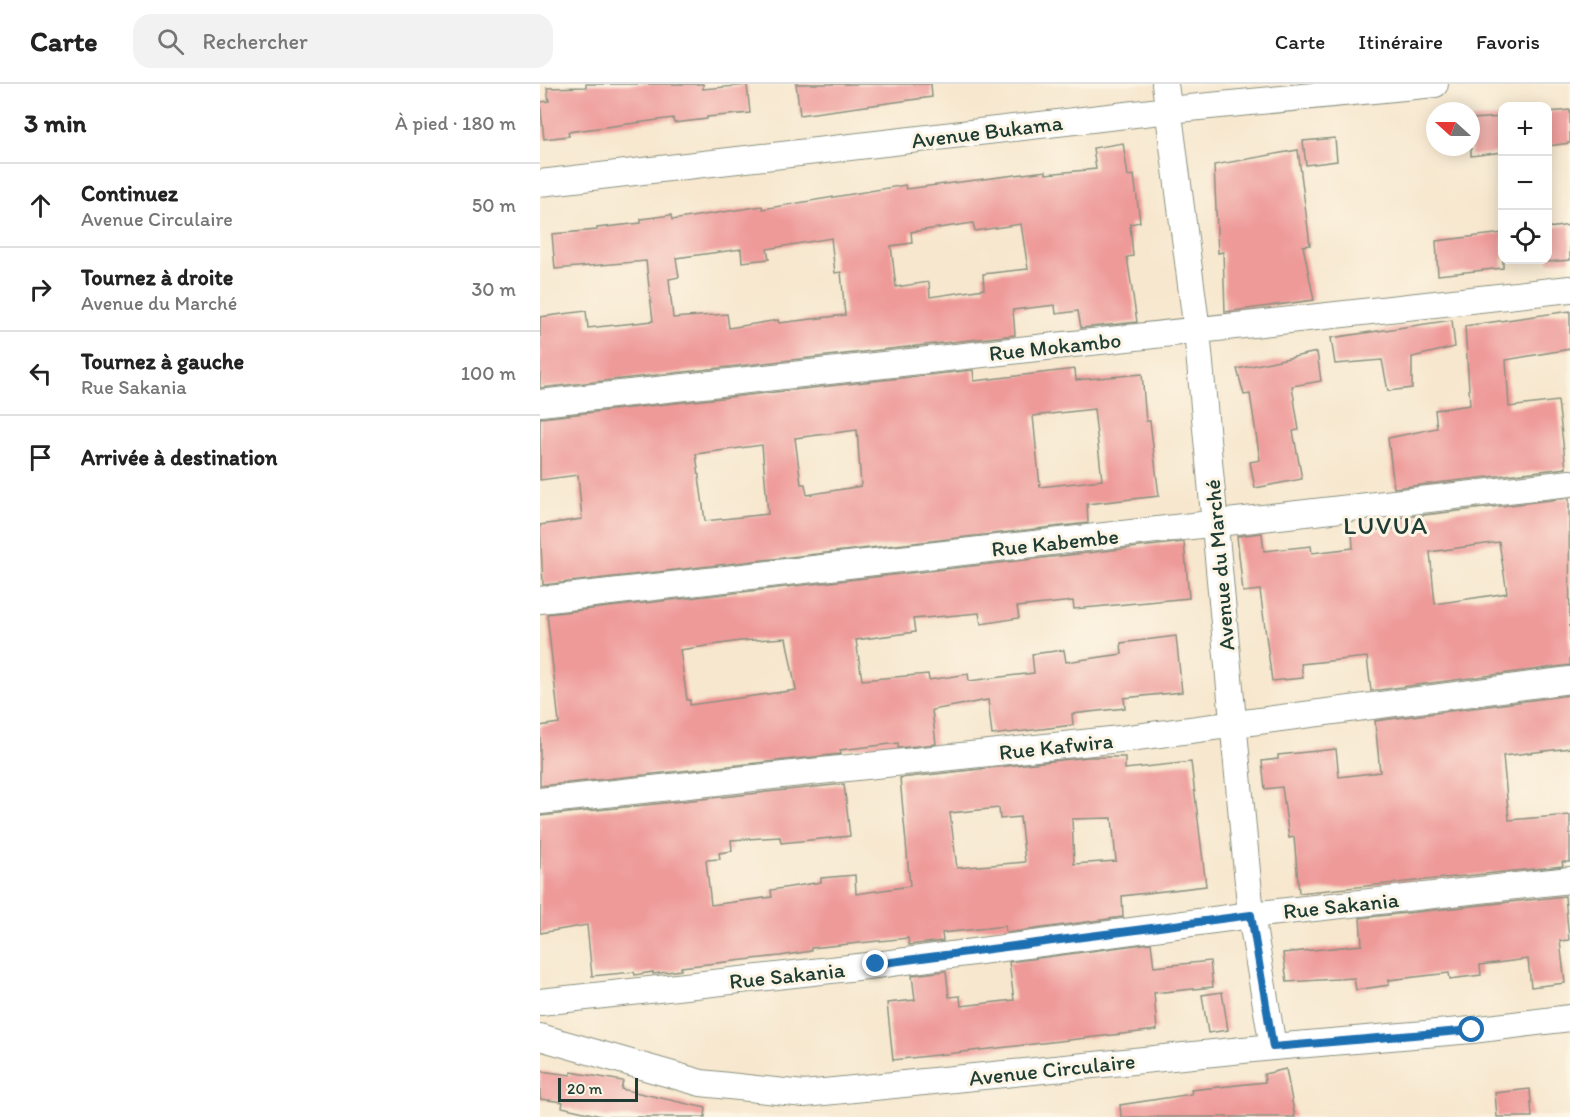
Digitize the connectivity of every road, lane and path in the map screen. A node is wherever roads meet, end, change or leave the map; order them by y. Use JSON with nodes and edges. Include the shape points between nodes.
{"nodes":[{"id":1,"x":1166,"y":84,"type":"edge"},
{"id":2,"x":1435,"y":84,"type":"edge"},
{"id":3,"x":1169,"y":110,"type":"junction"},
{"id":4,"x":540,"y":183,"type":"edge"},
{"id":5,"x":1570,"y":289,"type":"edge"},
{"id":6,"x":1197,"y":331,"type":"junction"},
{"id":7,"x":540,"y":403,"type":"edge"},
{"id":8,"x":1570,"y":483,"type":"edge"},
{"id":9,"x":1215,"y":524,"type":"junction"},
{"id":10,"x":540,"y":600,"type":"edge"},
{"id":11,"x":1570,"y":680,"type":"edge"},
{"id":12,"x":1234,"y":724,"type":"junction"},
{"id":13,"x":540,"y":801,"type":"edge"},
{"id":14,"x":1570,"y":880,"type":"edge"},
{"id":15,"x":1251,"y":915,"type":"junction"},
{"id":16,"x":540,"y":1002,"type":"edge"},
{"id":17,"x":1570,"y":1018,"type":"edge"},
{"id":18,"x":540,"y":1037,"type":"edge"},
{"id":19,"x":1273,"y":1047,"type":"junction"}],
"edges":[{"from":1,"to":3,"type":"street","name":"Avenue du Marché"},
{"from":2,"to":3,"type":"street","name":"Avenue Bukama"},
{"from":3,"to":4,"type":"street","name":"Avenue Bukama"},
{"from":3,"to":6,"type":"street","name":"Avenue du Marché"},
{"from":5,"to":6,"type":"street","name":"Rue Mokambo"},
{"from":6,"to":7,"type":"street","name":"Rue Mokambo"},
{"from":6,"to":9,"type":"street","name":"Avenue du Marché"},
{"from":8,"to":9,"type":"street","name":"Rue Kabembe"},
{"from":9,"to":10,"type":"street","name":"Rue Kabembe"},
{"from":9,"to":12,"type":"street","name":"Avenue du Marché"},
{"from":11,"to":12,"type":"street","name":"Rue Kafwira"},
{"from":12,"to":13,"type":"street","name":"Rue Kafwira"},
{"from":12,"to":15,"type":"street","name":"Avenue du Marché"},
{"from":14,"to":15,"type":"street","name":"Rue Sakania"},
{"from":15,"to":16,"type":"street","name":"Rue Sakania","via":[[876,964]]},
{"from":15,"to":19,"type":"street","name":"Avenue du Marché"},
{"from":17,"to":19,"type":"street","name":"Avenue Circulaire","via":[[1419,1036]]},
{"from":18,"to":19,"type":"street","name":"Avenue Circulaire","via":[[701,1083],[804,1094]]}]}
